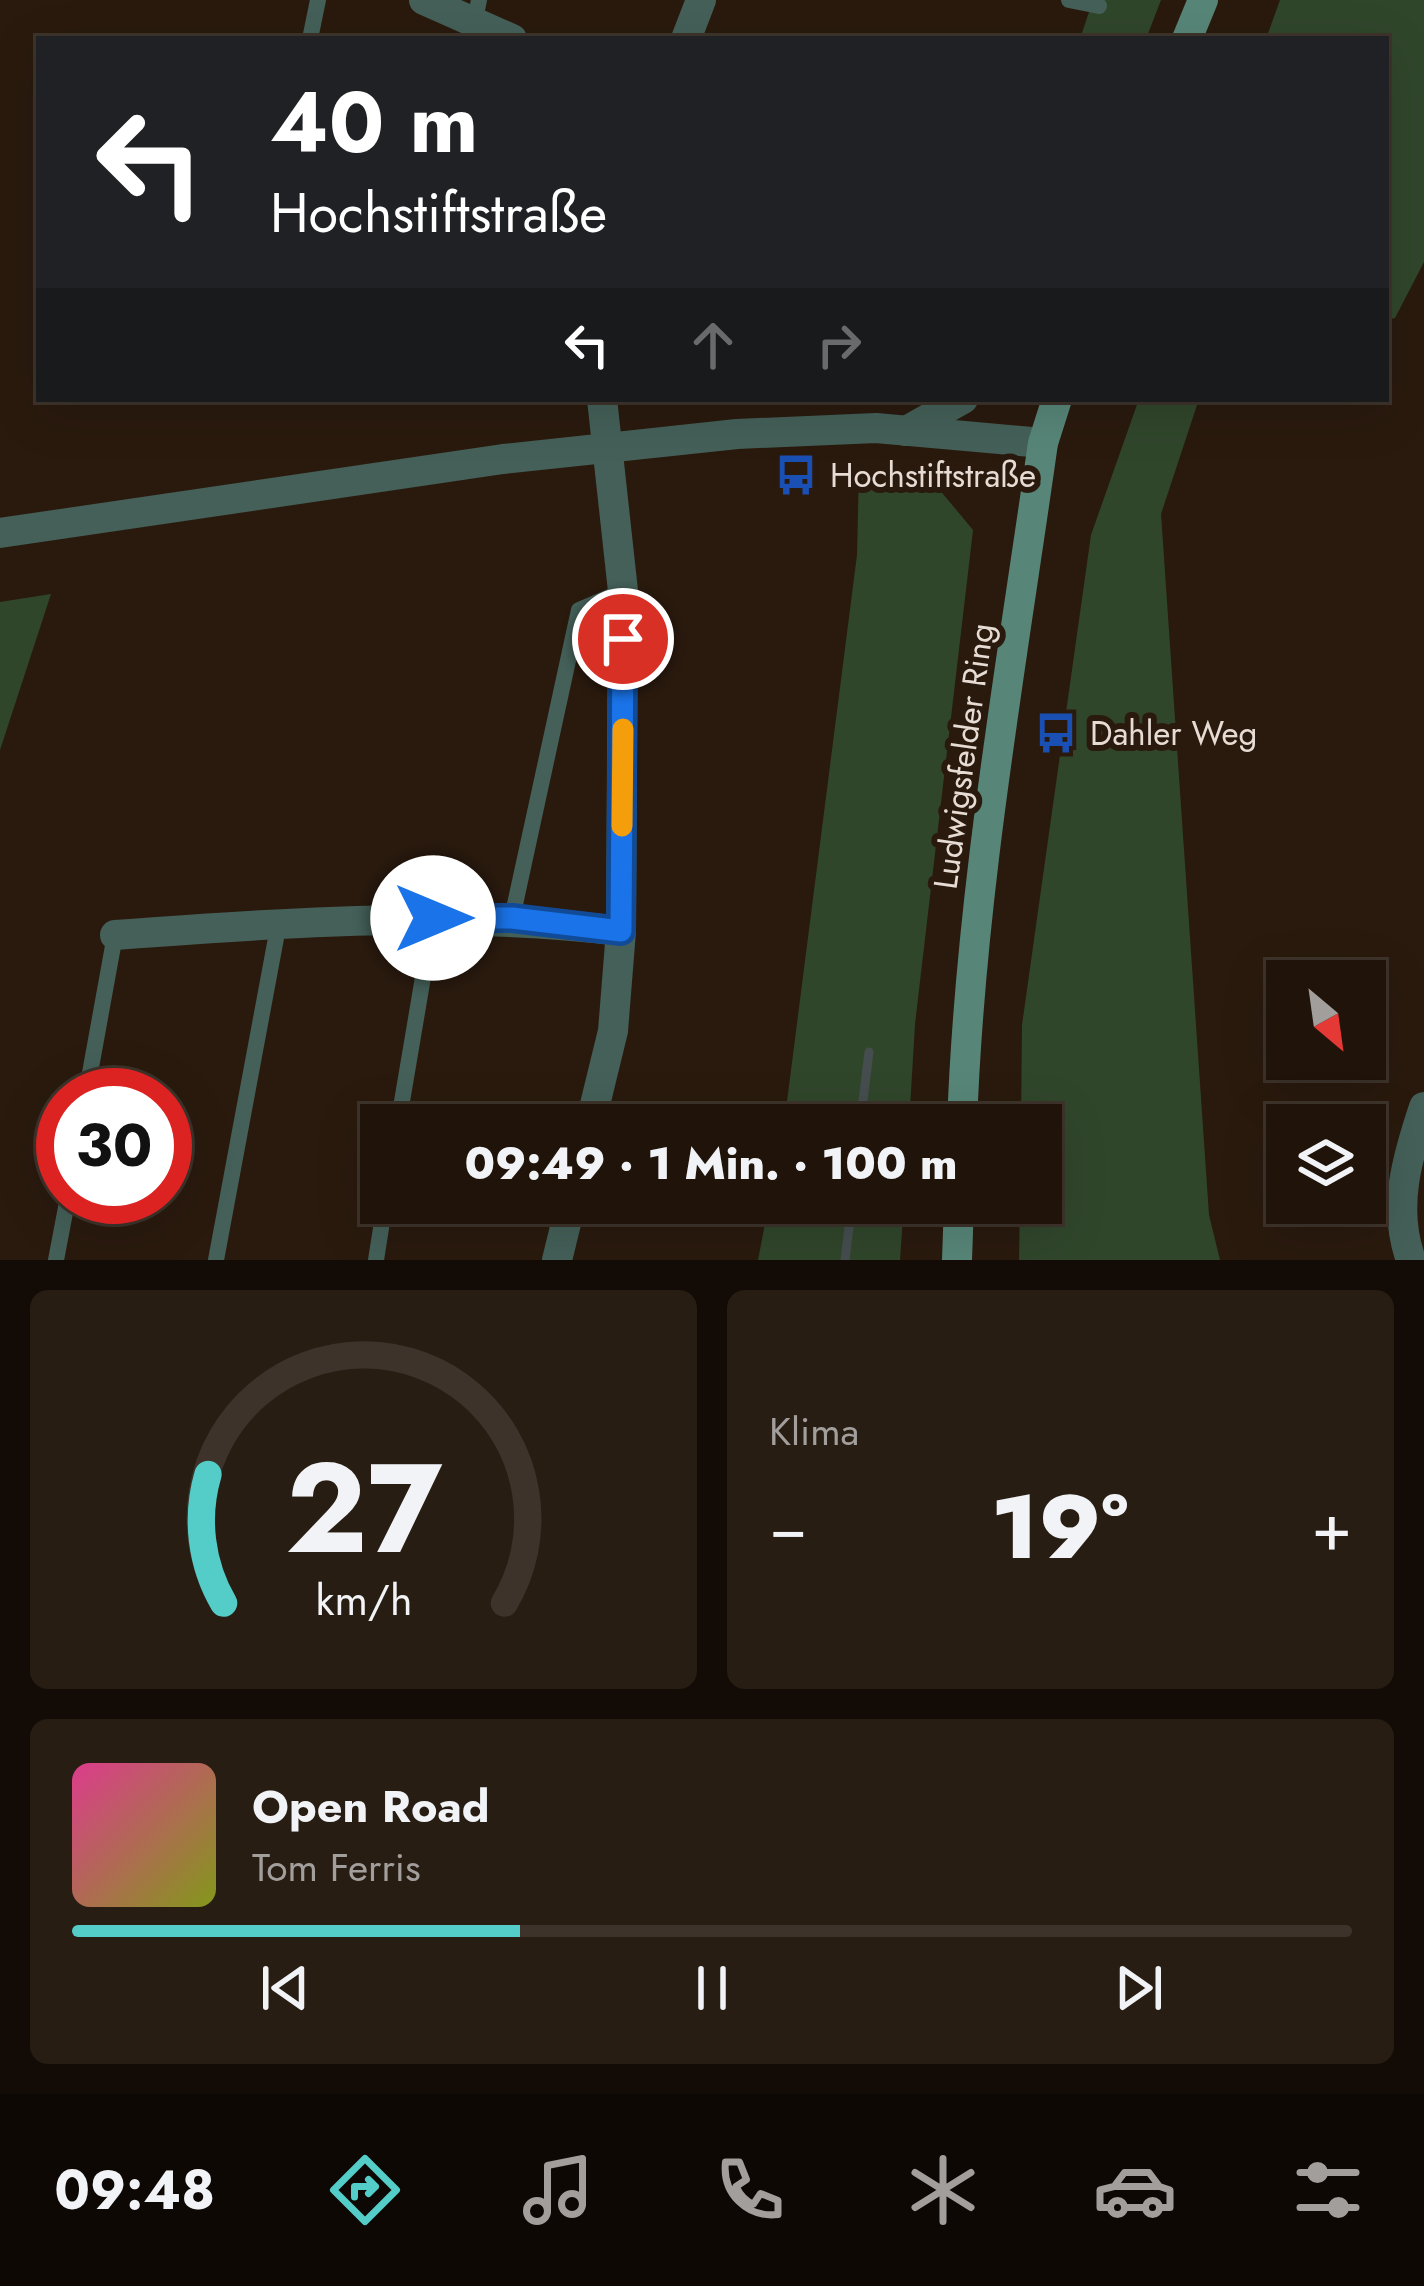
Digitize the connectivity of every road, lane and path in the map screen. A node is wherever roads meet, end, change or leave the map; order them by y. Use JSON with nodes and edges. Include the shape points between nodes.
{"nodes":[{"id":1,"x":318,"y":0,"type":"edge"},
{"id":2,"x":424,"y":0,"type":"edge"},
{"id":3,"x":701,"y":0,"type":"edge"},
{"id":4,"x":1069,"y":0,"type":"edge"},
{"id":5,"x":1203,"y":0,"type":"edge"},
{"id":6,"x":1099,"y":6,"type":"dead end"},
{"id":7,"x":474,"y":20,"type":"edge"},
{"id":8,"x":311,"y":36,"type":"edge"},
{"id":9,"x":506,"y":36,"type":"edge"},
{"id":10,"x":687,"y":36,"type":"edge"},
{"id":11,"x":1188,"y":36,"type":"edge"},
{"id":12,"x":602,"y":402,"type":"edge"},
{"id":13,"x":959,"y":402,"type":"edge"},
{"id":14,"x":1056,"y":402,"type":"edge"},
{"id":15,"x":904,"y":432,"type":"junction"},
{"id":16,"x":1043,"y":443,"type":"junction"},
{"id":17,"x":609,"y":446,"type":"junction"},
{"id":18,"x":0,"y":533,"type":"edge"},
{"id":19,"x":623,"y":591,"type":"junction"},
{"id":20,"x":433,"y":918,"type":"junction"},
{"id":21,"x":512,"y":918,"type":"junction"},
{"id":22,"x":279,"y":922,"type":"junction"},
{"id":23,"x":621,"y":931,"type":"junction"},
{"id":24,"x":115,"y":934,"type":"joint"},
{"id":25,"x":91,"y":1068,"type":"edge"},
{"id":26,"x":402,"y":1104,"type":"edge"},
{"id":27,"x":595,"y":1104,"type":"edge"},
{"id":28,"x":963,"y":1104,"type":"edge"},
{"id":29,"x":1424,"y":1107,"type":"edge"},
{"id":30,"x":63,"y":1224,"type":"edge"},
{"id":31,"x":382,"y":1224,"type":"edge"},
{"id":32,"x":566,"y":1224,"type":"edge"},
{"id":33,"x":958,"y":1224,"type":"edge"},
{"id":34,"x":56,"y":1260,"type":"edge"},
{"id":35,"x":216,"y":1260,"type":"edge"},
{"id":36,"x":376,"y":1260,"type":"edge"},
{"id":37,"x":557,"y":1260,"type":"edge"},
{"id":38,"x":957,"y":1260,"type":"edge"},
{"id":39,"x":1411,"y":1260,"type":"edge"}],
"edges":[{"from":1,"to":8,"type":"lane"},
{"from":2,"to":7,"type":"street"},
{"from":3,"to":10,"type":"street"},
{"from":4,"to":6,"type":"lane"},
{"from":5,"to":11,"type":"main road"},
{"from":7,"to":9,"type":"street"},
{"from":12,"to":17,"type":"street"},
{"from":13,"to":15,"type":"street"},
{"from":14,"to":16,"type":"main road","name":"Ludwigsfelder Ring"},
{"from":15,"to":16,"type":"street"},
{"from":15,"to":17,"type":"street","via":[[830,428]]},
{"from":16,"to":28,"type":"main road","name":"Ludwigsfelder Ring","via":[[984,865]]},
{"from":17,"to":18,"type":"street"},
{"from":17,"to":19,"type":"street"},
{"from":19,"to":21,"type":"lane","via":[[579,610]]},
{"from":19,"to":23,"type":"street"},
{"from":20,"to":21,"type":"street"},
{"from":20,"to":22,"type":"street"},
{"from":20,"to":26,"type":"lane"},
{"from":21,"to":23,"type":"street"},
{"from":22,"to":24,"type":"street"},
{"from":22,"to":35,"type":"lane"},
{"from":23,"to":27,"type":"street","via":[[613,1031]]},
{"from":24,"to":25,"type":"lane"},
{"from":29,"to":39,"type":"street","via":[[1400,1208]]},
{"from":30,"to":34,"type":"lane"},
{"from":31,"to":36,"type":"lane"},
{"from":32,"to":37,"type":"street"},
{"from":33,"to":38,"type":"main road"}]}
